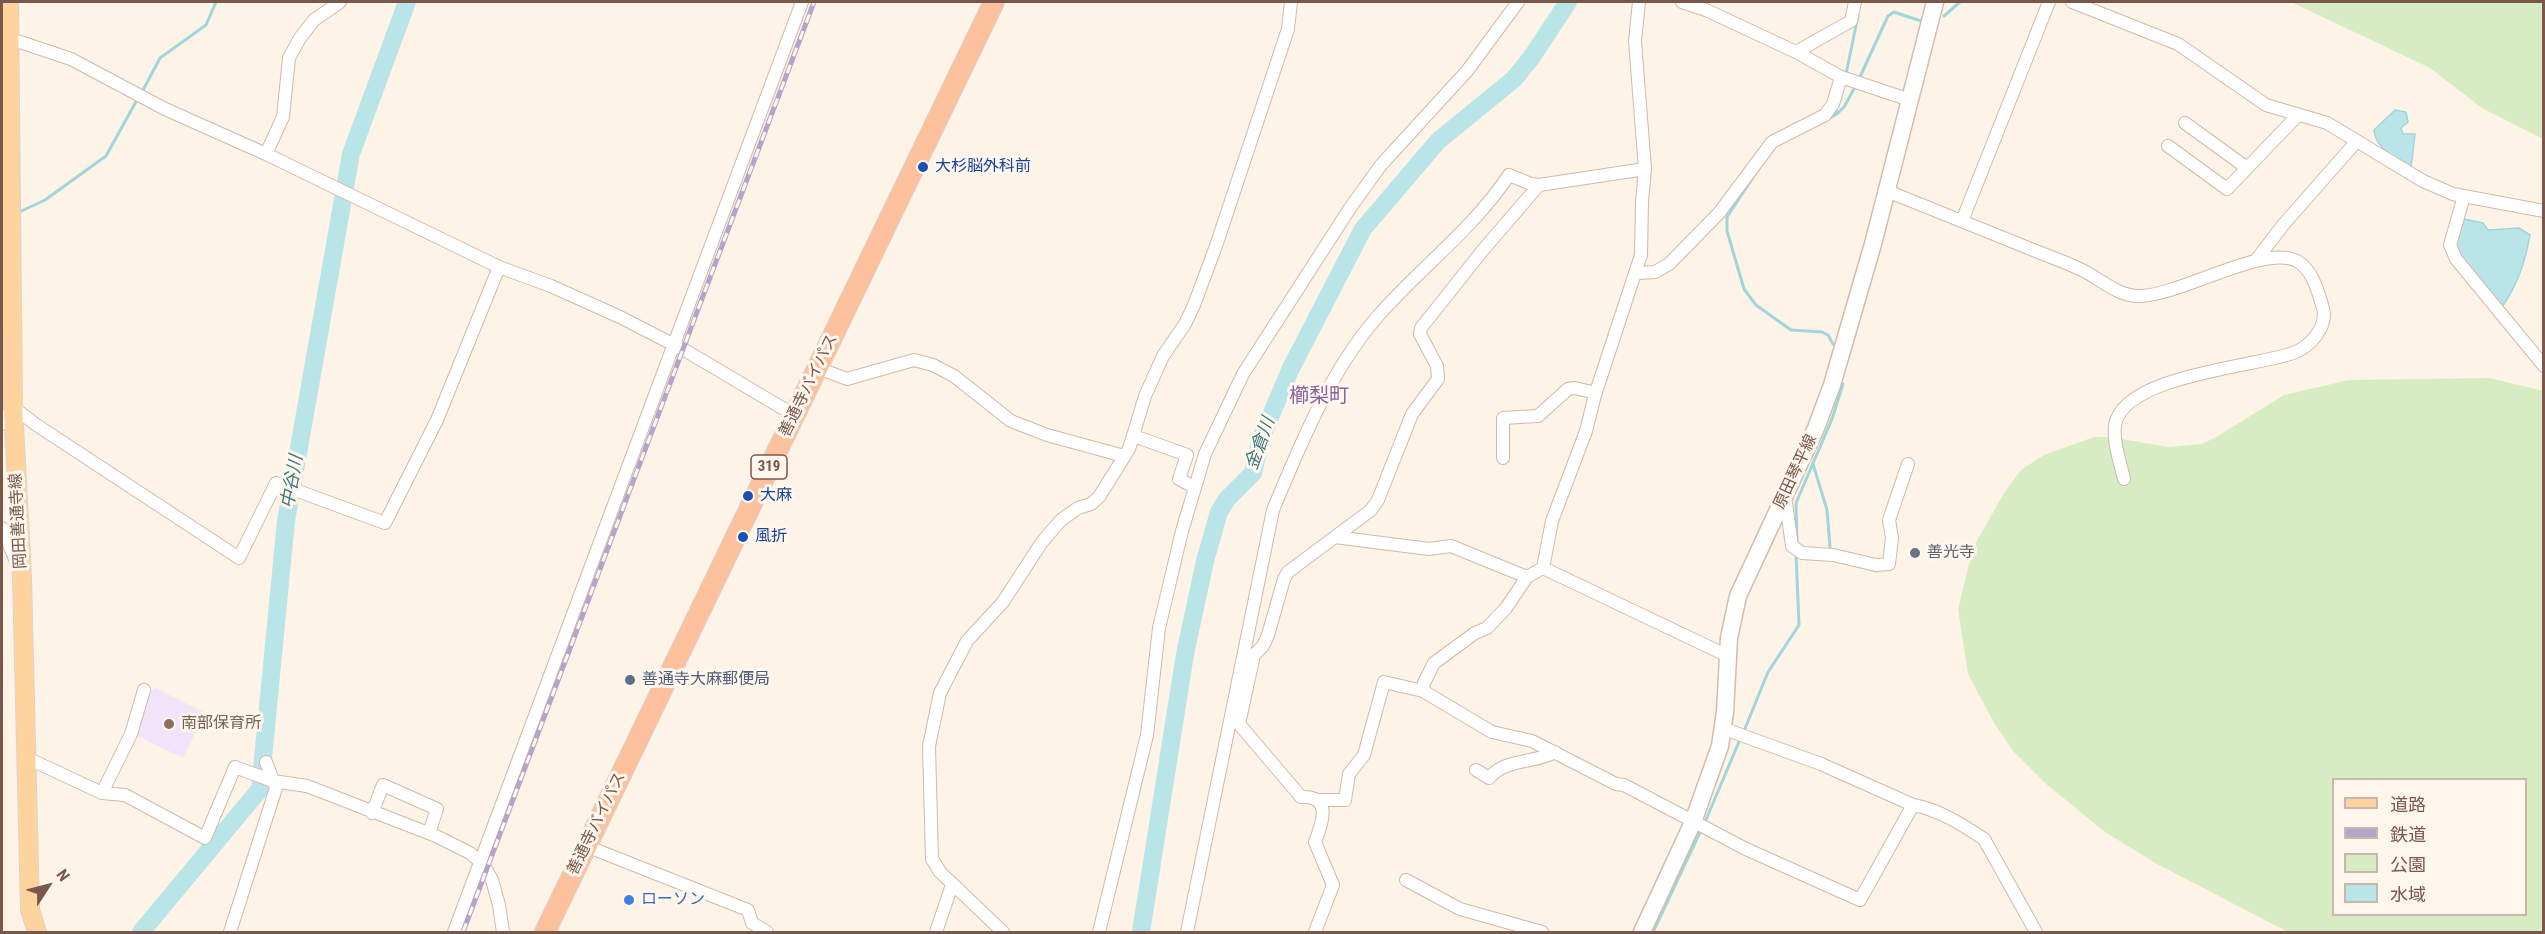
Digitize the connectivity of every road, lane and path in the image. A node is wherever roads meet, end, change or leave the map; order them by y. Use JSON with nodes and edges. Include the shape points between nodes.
{"nodes":[{"id":1,"x":9,"y":2,"type":"edge"},
{"id":2,"x":340,"y":2,"type":"edge"},
{"id":3,"x":802,"y":2,"type":"edge"},
{"id":4,"x":994,"y":2,"type":"edge"},
{"id":5,"x":1291,"y":2,"type":"edge"},
{"id":6,"x":1518,"y":2,"type":"edge"},
{"id":7,"x":1639,"y":2,"type":"edge"},
{"id":8,"x":1682,"y":2,"type":"edge"},
{"id":9,"x":1855,"y":2,"type":"edge"},
{"id":10,"x":1935,"y":2,"type":"edge"},
{"id":11,"x":2049,"y":2,"type":"edge"},
{"id":12,"x":2072,"y":2,"type":"edge"},
{"id":13,"x":6,"y":38,"type":"edge"},
{"id":14,"x":1796,"y":52,"type":"junction"},
{"id":15,"x":1849,"y":80,"type":"junction"},
{"id":16,"x":1910,"y":100,"type":"junction"},
{"id":17,"x":2298,"y":115,"type":"junction"},
{"id":18,"x":2185,"y":123,"type":"dead end"},
{"id":19,"x":2356,"y":142,"type":"junction"},
{"id":20,"x":2168,"y":146,"type":"dead end"},
{"id":21,"x":266,"y":154,"type":"junction"},
{"id":22,"x":2247,"y":168,"type":"junction"},
{"id":23,"x":1645,"y":169,"type":"junction"},
{"id":24,"x":1539,"y":185,"type":"junction"},
{"id":25,"x":1887,"y":191,"type":"junction"},
{"id":26,"x":2464,"y":196,"type":"junction"},
{"id":27,"x":2544,"y":211,"type":"edge"},
{"id":28,"x":1962,"y":221,"type":"junction"},
{"id":29,"x":2257,"y":260,"type":"junction"},
{"id":30,"x":499,"y":267,"type":"junction"},
{"id":31,"x":1637,"y":273,"type":"junction"},
{"id":32,"x":674,"y":345,"type":"junction"},
{"id":33,"x":2544,"y":366,"type":"edge"},
{"id":34,"x":818,"y":368,"type":"junction"},
{"id":35,"x":1596,"y":393,"type":"junction"},
{"id":36,"x":13,"y":407,"type":"junction"},
{"id":37,"x":794,"y":415,"type":"junction"},
{"id":38,"x":2,"y":424,"type":"edge"},
{"id":39,"x":1134,"y":436,"type":"junction"},
{"id":40,"x":1124,"y":456,"type":"junction"},
{"id":41,"x":1503,"y":458,"type":"dead end"},
{"id":42,"x":1908,"y":464,"type":"dead end"},
{"id":43,"x":2124,"y":479,"type":"dead end"},
{"id":44,"x":1194,"y":488,"type":"junction"},
{"id":45,"x":1785,"y":496,"type":"junction"},
{"id":46,"x":2,"y":528,"type":"edge"},
{"id":47,"x":1335,"y":537,"type":"junction"},
{"id":48,"x":1543,"y":568,"type":"junction"},
{"id":49,"x":22,"y":577,"type":"junction"},
{"id":50,"x":1527,"y":577,"type":"junction"},
{"id":51,"x":1249,"y":654,"type":"junction"},
{"id":52,"x":1728,"y":656,"type":"junction"},
{"id":53,"x":144,"y":690,"type":"dead end"},
{"id":54,"x":1424,"y":691,"type":"junction"},
{"id":55,"x":1736,"y":733,"type":"junction"},
{"id":56,"x":1555,"y":752,"type":"junction"},
{"id":57,"x":27,"y":758,"type":"junction"},
{"id":58,"x":266,"y":762,"type":"dead end"},
{"id":59,"x":1476,"y":770,"type":"dead end"},
{"id":60,"x":273,"y":781,"type":"junction"},
{"id":61,"x":102,"y":793,"type":"junction"},
{"id":62,"x":1319,"y":800,"type":"junction"},
{"id":63,"x":1913,"y":805,"type":"junction"},
{"id":64,"x":372,"y":813,"type":"junction"},
{"id":65,"x":1700,"y":825,"type":"junction"},
{"id":66,"x":429,"y":833,"type":"junction"},
{"id":67,"x":586,"y":846,"type":"junction"},
{"id":68,"x":480,"y":861,"type":"junction"},
{"id":69,"x":1406,"y":880,"type":"dead end"},
{"id":70,"x":952,"y":885,"type":"junction"},
{"id":71,"x":37,"y":933,"type":"edge"},
{"id":72,"x":230,"y":933,"type":"edge"},
{"id":73,"x":454,"y":933,"type":"edge"},
{"id":74,"x":502,"y":933,"type":"edge"},
{"id":75,"x":545,"y":933,"type":"edge"},
{"id":76,"x":767,"y":933,"type":"edge"},
{"id":77,"x":936,"y":933,"type":"edge"},
{"id":78,"x":1003,"y":933,"type":"edge"},
{"id":79,"x":1099,"y":933,"type":"edge"},
{"id":80,"x":1187,"y":933,"type":"edge"},
{"id":81,"x":1315,"y":933,"type":"edge"},
{"id":82,"x":1542,"y":933,"type":"edge"},
{"id":83,"x":1642,"y":933,"type":"edge"},
{"id":84,"x":2036,"y":933,"type":"edge"}],
"edges":[{"from":1,"to":13,"type":"main road","name":"岡田善通寺線"},
{"from":2,"to":21,"type":"street","via":[[314,20],[289,58],[283,117]]},
{"from":3,"to":32,"type":"street"},
{"from":4,"to":34,"type":"highway","name":"善通寺バイパス","number":"319"},
{"from":5,"to":39,"type":"street","via":[[1288,29],[1216,246],[1185,324],[1163,356],[1145,396]]},
{"from":6,"to":44,"type":"street","via":[[1467,71],[1381,165],[1324,246],[1244,374],[1205,454]]},
{"from":7,"to":23,"type":"street","via":[[1635,40]]},
{"from":8,"to":14,"type":"street"},
{"from":9,"to":14,"type":"street","via":[[1851,21]]},
{"from":10,"to":16,"type":"main road","name":"原田琴平線"},
{"from":11,"to":28,"type":"street"},
{"from":12,"to":17,"type":"street","via":[[2178,44],[2266,105]]},
{"from":13,"to":21,"type":"street","via":[[71,59],[165,110]]},
{"from":13,"to":36,"type":"main road","name":"岡田善通寺線"},
{"from":14,"to":15,"type":"street"},
{"from":15,"to":16,"type":"street"},
{"from":15,"to":31,"type":"street","via":[[1825,115],[1772,142],[1719,213],[1669,264],[1656,272]]},
{"from":16,"to":25,"type":"main road","name":"原田琴平線"},
{"from":17,"to":19,"type":"street","via":[[2327,123]]},
{"from":17,"to":22,"type":"street"},
{"from":18,"to":22,"type":"street"},
{"from":19,"to":26,"type":"street","via":[[2423,180]]},
{"from":19,"to":29,"type":"street"},
{"from":20,"to":22,"type":"street","via":[[2227,189]]},
{"from":21,"to":30,"type":"street"},
{"from":23,"to":24,"type":"street"},
{"from":23,"to":31,"type":"street"},
{"from":24,"to":47,"type":"street","via":[[1421,328],[1420,334],[1437,366],[1438,379],[1412,414],[1378,500],[1371,510]]},
{"from":24,"to":51,"type":"street","via":[[1509,175],[1483,211],[1378,316],[1334,380],[1273,510]]},
{"from":25,"to":28,"type":"street"},
{"from":25,"to":45,"type":"main road","name":"原田琴平線","via":[[1833,385]]},
{"from":26,"to":27,"type":"street"},
{"from":26,"to":33,"type":"street","via":[[2450,245],[2456,259]]},
{"from":28,"to":29,"type":"street","via":[[2084,271],[2121,293],[2140,296],[2174,290]]},
{"from":29,"to":43,"type":"street","via":[[2280,256],[2298,261],[2310,272],[2324,312],[2320,332],[2293,353],[2216,369],[2140,393],[2123,409],[2115,424]]},
{"from":30,"to":32,"type":"street","via":[[620,316]]},
{"from":30,"to":36,"type":"street","via":[[437,420],[385,523],[276,483],[239,558]]},
{"from":31,"to":35,"type":"street"},
{"from":32,"to":37,"type":"street"},
{"from":32,"to":68,"type":"street"},
{"from":34,"to":37,"type":"highway","name":"善通寺バイパス","number":"319"},
{"from":34,"to":40,"type":"street","via":[[847,378],[914,360],[933,365],[954,376],[1011,421]]},
{"from":35,"to":41,"type":"street","via":[[1568,389],[1538,416],[1503,418]]},
{"from":35,"to":48,"type":"street","via":[[1552,521]]},
{"from":36,"to":38,"type":"street"},
{"from":36,"to":49,"type":"main road","name":"岡田善通寺線"},
{"from":37,"to":67,"type":"highway","name":"善通寺バイパス","number":"319"},
{"from":39,"to":40,"type":"street"},
{"from":39,"to":44,"type":"street","via":[[1187,455],[1179,479]]},
{"from":40,"to":70,"type":"street","via":[[1099,497],[1061,520],[1041,542],[1003,602],[967,641],[940,693],[929,746],[930,845],[936,865]]},
{"from":42,"to":45,"type":"street","via":[[1889,520],[1889,564],[1876,566],[1797,550]]},
{"from":44,"to":79,"type":"street","via":[[1159,628],[1147,735]]},
{"from":45,"to":52,"type":"main road","name":"原田琴平線","via":[[1738,597]]},
{"from":46,"to":49,"type":"street"},
{"from":47,"to":50,"type":"street","via":[[1429,549],[1451,546]]},
{"from":47,"to":51,"type":"street","via":[[1288,572],[1263,646]]},
{"from":48,"to":50,"type":"street"},
{"from":48,"to":52,"type":"street"},
{"from":49,"to":57,"type":"main road","name":"岡田善通寺線"},
{"from":50,"to":54,"type":"street","via":[[1506,608],[1486,628],[1434,663]]},
{"from":51,"to":62,"type":"street","via":[[1239,724],[1301,797]]},
{"from":51,"to":80,"type":"street"},
{"from":52,"to":55,"type":"main road","name":"原田琴平線"},
{"from":53,"to":61,"type":"street","via":[[131,734]]},
{"from":54,"to":56,"type":"street","via":[[1492,732],[1532,741]]},
{"from":54,"to":62,"type":"street","via":[[1384,682],[1364,755],[1349,774],[1346,800]]},
{"from":55,"to":63,"type":"street","via":[[1821,764]]},
{"from":55,"to":65,"type":"main road","name":"原田琴平線","via":[[1720,746]]},
{"from":56,"to":59,"type":"street","via":[[1545,758],[1508,765],[1489,778]]},
{"from":56,"to":65,"type":"street"},
{"from":57,"to":61,"type":"street"},
{"from":57,"to":71,"type":"main road","name":"岡田善通寺線","via":[[30,910]]},
{"from":58,"to":60,"type":"street"},
{"from":60,"to":61,"type":"street","via":[[235,767],[205,838],[125,795]]},
{"from":60,"to":64,"type":"street","via":[[308,786]]},
{"from":60,"to":72,"type":"street","via":[[276,788]]},
{"from":62,"to":81,"type":"street","via":[[1323,824],[1315,842],[1333,885]]},
{"from":63,"to":65,"type":"street","via":[[1860,900]]},
{"from":63,"to":84,"type":"street","via":[[1926,807],[1984,839]]},
{"from":64,"to":66,"type":"street"},
{"from":64,"to":66,"type":"street","via":[[383,785],[437,809]]},
{"from":65,"to":83,"type":"main road","name":"原田琴平線"},
{"from":66,"to":68,"type":"street"},
{"from":67,"to":75,"type":"highway","name":"善通寺バイパス","number":"319"},
{"from":67,"to":76,"type":"street","via":[[748,910],[752,923]]},
{"from":68,"to":73,"type":"street"},
{"from":68,"to":74,"type":"street","via":[[495,888]]},
{"from":69,"to":82,"type":"street","via":[[1460,909]]},
{"from":70,"to":77,"type":"street"},
{"from":70,"to":78,"type":"street"}]}
